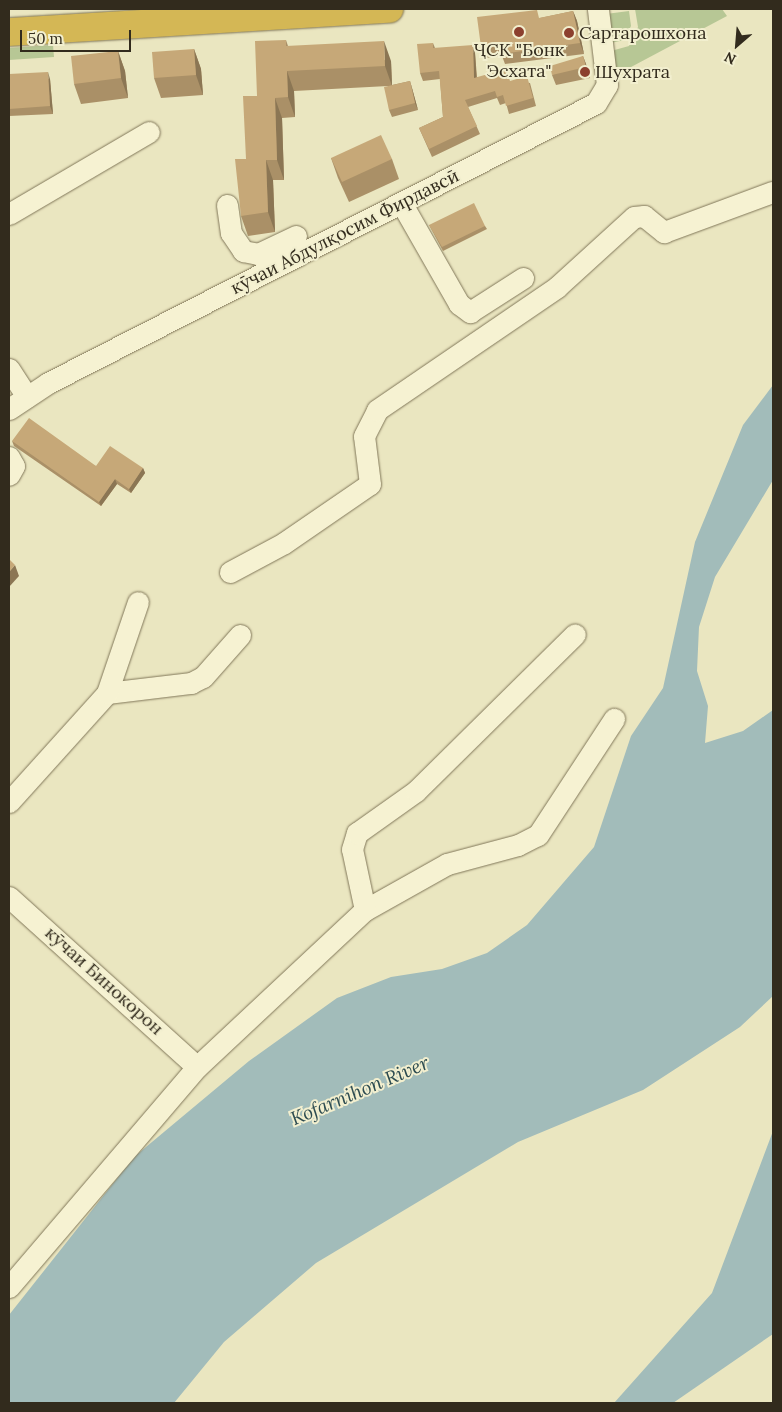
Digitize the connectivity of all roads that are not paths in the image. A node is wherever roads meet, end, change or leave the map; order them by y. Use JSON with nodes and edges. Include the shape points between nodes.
{"nodes":[{"id":1,"x":185,"y":9,"type":"edge"},
{"id":2,"x":389,"y":9,"type":"edge"},
{"id":3,"x":598,"y":9,"type":"edge"},
{"id":4,"x":128,"y":10,"type":"edge"},
{"id":5,"x":9,"y":20,"type":"edge"},
{"id":6,"x":9,"y":32,"type":"edge"},
{"id":7,"x":148,"y":132,"type":"dead end"},
{"id":8,"x":772,"y":192,"type":"dead end"},
{"id":9,"x":402,"y":204,"type":"junction"},
{"id":10,"x":227,"y":206,"type":"dead end"},
{"id":11,"x":9,"y":214,"type":"edge"},
{"id":12,"x":296,"y":236,"type":"dead end"},
{"id":13,"x":523,"y":278,"type":"dead end"},
{"id":14,"x":9,"y":369,"type":"edge"},
{"id":15,"x":27,"y":397,"type":"junction"},
{"id":16,"x":9,"y":409,"type":"edge"},
{"id":17,"x":9,"y":457,"type":"edge"},
{"id":18,"x":9,"y":475,"type":"edge"},
{"id":19,"x":230,"y":572,"type":"dead end"},
{"id":20,"x":138,"y":602,"type":"dead end"},
{"id":21,"x":575,"y":634,"type":"dead end"},
{"id":22,"x":240,"y":635,"type":"dead end"},
{"id":23,"x":107,"y":693,"type":"junction"},
{"id":24,"x":614,"y":719,"type":"dead end"},
{"id":25,"x":9,"y":802,"type":"edge"},
{"id":26,"x":9,"y":897,"type":"edge"},
{"id":27,"x":365,"y":910,"type":"junction"},
{"id":28,"x":197,"y":1067,"type":"junction"},
{"id":29,"x":9,"y":1287,"type":"edge"}],
"edges":[{"from":1,"to":4,"type":"highway"},
{"from":2,"to":6,"type":"highway"},
{"from":3,"to":9,"type":"street","name":"кӯчаи Абдулқосим Фирдавсӣ","via":[[607,85],[596,103]]},
{"from":4,"to":5,"type":"highway"},
{"from":7,"to":11,"type":"street"},
{"from":8,"to":19,"type":"street","via":[[664,232],[644,216],[634,217],[557,287],[378,410],[364,436],[370,484],[284,543]]},
{"from":9,"to":13,"type":"street","via":[[459,304],[470,312]]},
{"from":9,"to":15,"type":"street","name":"кӯчаи Абдулқосим Фирдавсӣ"},
{"from":10,"to":12,"type":"street","via":[[231,233],[243,251],[258,254]]},
{"from":14,"to":15,"type":"street"},
{"from":15,"to":16,"type":"street","name":"кӯчаи Абдулқосим Фирдавсӣ"},
{"from":17,"to":18,"type":"street","via":[[14,466]]},
{"from":20,"to":23,"type":"street"},
{"from":21,"to":27,"type":"street","via":[[416,791],[357,833],[352,858]]},
{"from":22,"to":23,"type":"street","via":[[203,677],[191,683]]},
{"from":23,"to":25,"type":"street"},
{"from":24,"to":27,"type":"street","via":[[538,834],[523,843],[447,864]]},
{"from":26,"to":28,"type":"street","name":"кӯчаи Бинокорон","via":[[96,971]]},
{"from":27,"to":28,"type":"street"},
{"from":28,"to":29,"type":"street"}]}
